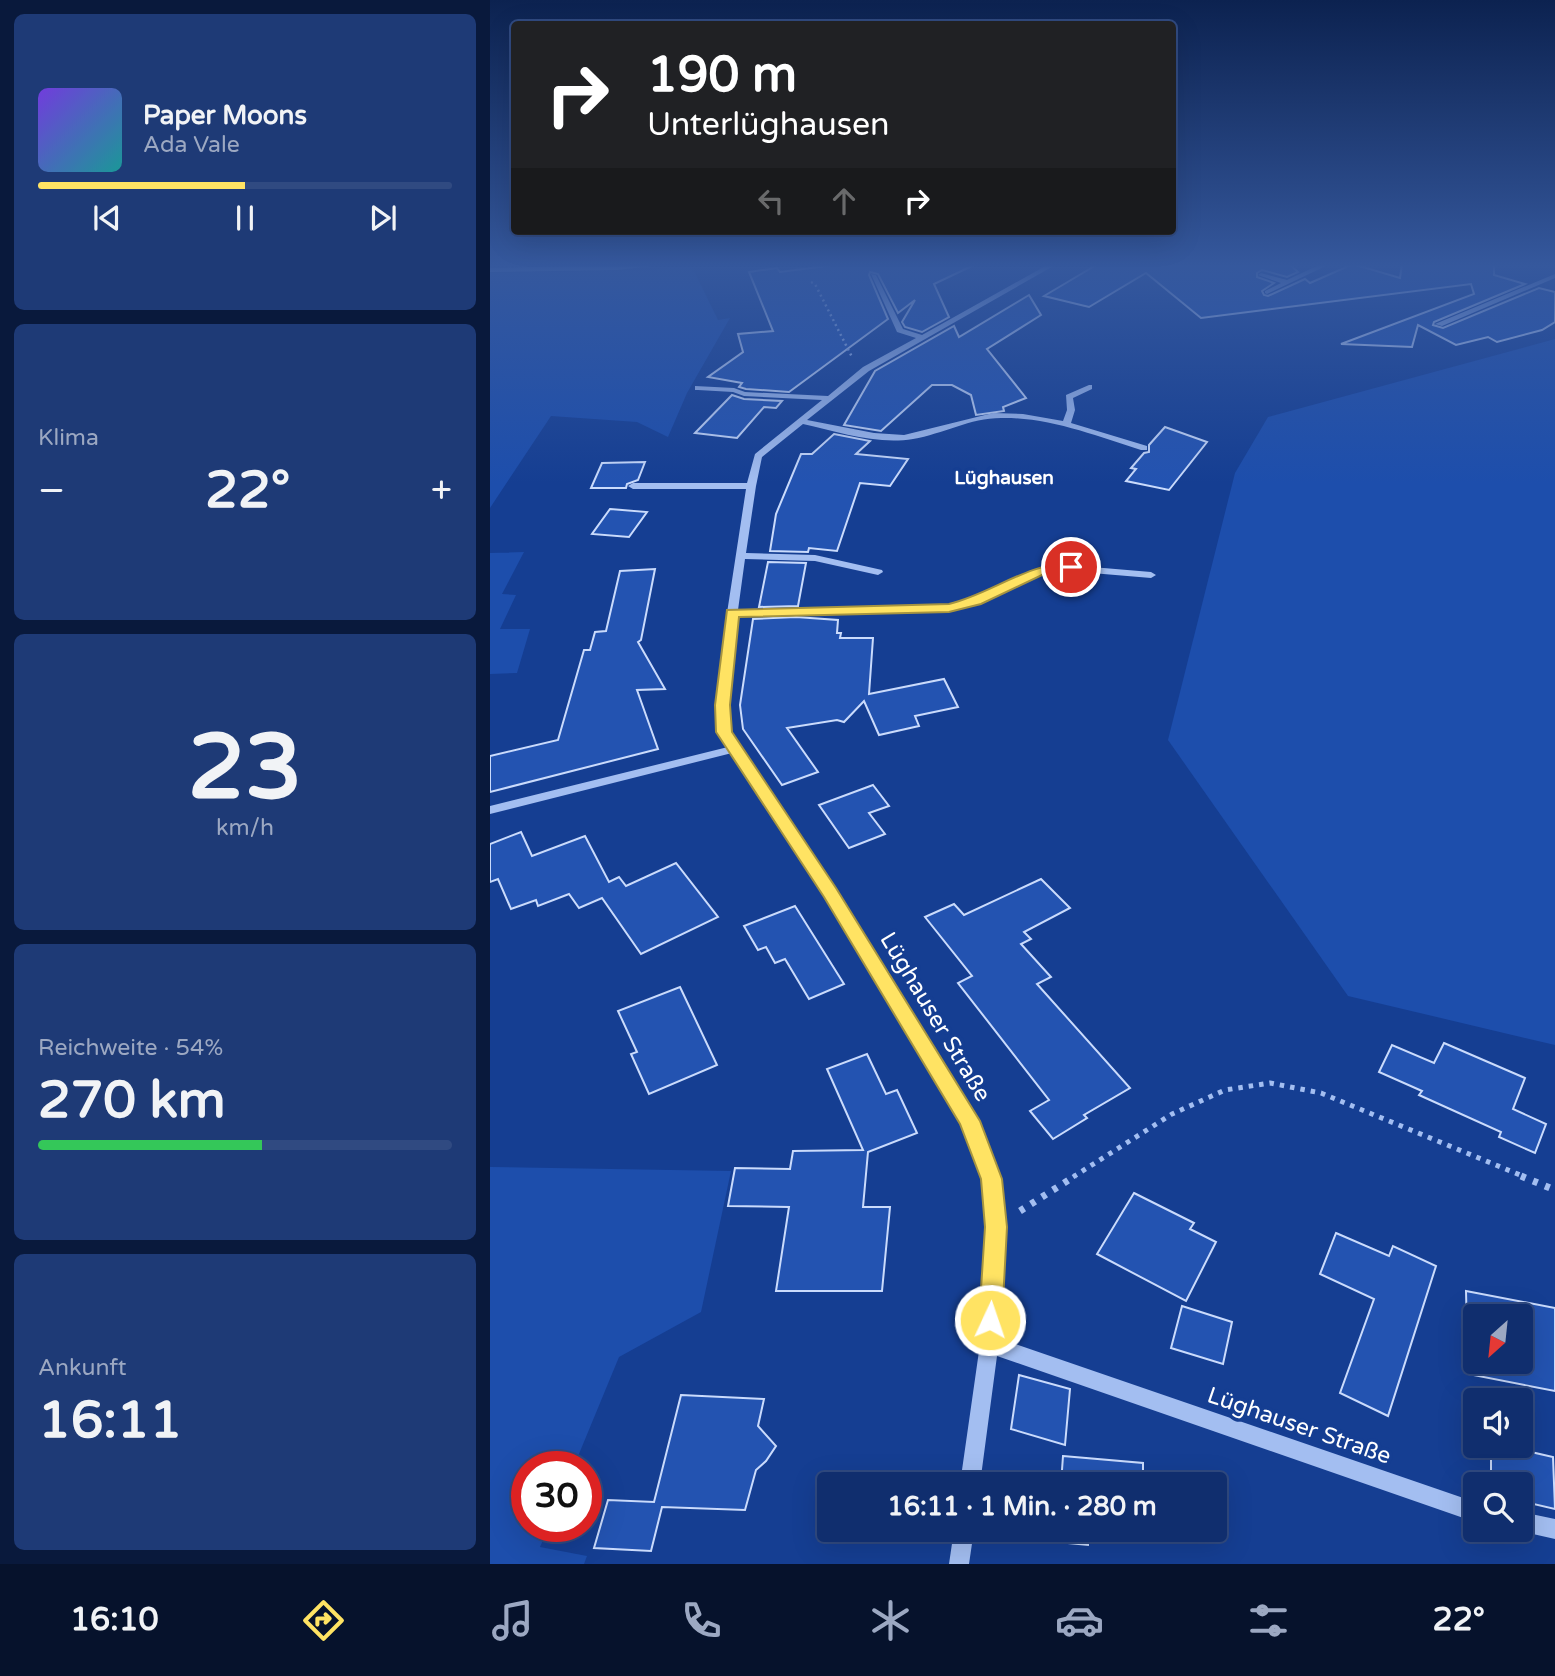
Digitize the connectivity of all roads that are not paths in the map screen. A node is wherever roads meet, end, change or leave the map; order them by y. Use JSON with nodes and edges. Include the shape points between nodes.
{"nodes":[{"id":1,"x":921,"y":337,"type":"edge"},
{"id":2,"x":1089,"y":387,"type":"dead end"},
{"id":3,"x":698,"y":388,"type":"dead end"},
{"id":4,"x":829,"y":398,"type":"junction"},
{"id":5,"x":799,"y":421,"type":"junction"},
{"id":6,"x":1067,"y":422,"type":"junction"},
{"id":7,"x":1144,"y":448,"type":"dead end"},
{"id":8,"x":633,"y":486,"type":"dead end"},
{"id":9,"x":751,"y":486,"type":"junction"},
{"id":10,"x":740,"y":556,"type":"junction"},
{"id":11,"x":878,"y":572,"type":"dead end"},
{"id":12,"x":1151,"y":575,"type":"dead end"},
{"id":13,"x":732,"y":613,"type":"junction"},
{"id":14,"x":734,"y":749,"type":"junction"},
{"id":15,"x":490,"y":810,"type":"edge"},
{"id":16,"x":989,"y":1344,"type":"junction"},
{"id":17,"x":972,"y":1472,"type":"edge"},
{"id":18,"x":1463,"y":1508,"type":"edge"},
{"id":19,"x":1533,"y":1525,"type":"edge"},
{"id":20,"x":1555,"y":1530,"type":"edge"},
{"id":21,"x":962,"y":1542,"type":"edge"},
{"id":22,"x":959,"y":1564,"type":"edge"}],
"edges":[{"from":1,"to":4,"type":"street","name":"Lüghauser Straße","via":[[866,369]]},
{"from":2,"to":6,"type":"street","via":[[1069,397],[1072,410]]},
{"from":3,"to":4,"type":"street"},
{"from":4,"to":5,"type":"street","name":"Lüghauser Straße"},
{"from":5,"to":6,"type":"street","via":[[898,438],[986,416]]},
{"from":5,"to":9,"type":"street","name":"Lüghauser Straße","via":[[758,456]]},
{"from":6,"to":7,"type":"street"},
{"from":8,"to":9,"type":"street"},
{"from":9,"to":10,"type":"street","name":"Lüghauser Straße"},
{"from":10,"to":11,"type":"street","via":[[815,558]]},
{"from":10,"to":13,"type":"street","name":"Lüghauser Straße"},
{"from":12,"to":13,"type":"street","via":[[1056,567],[949,608]]},
{"from":13,"to":14,"type":"street","name":"Lüghauser Straße","via":[[722,705],[724,732]]},
{"from":14,"to":15,"type":"street"},
{"from":14,"to":16,"type":"street","name":"Lüghauser Straße","via":[[830,892],[970,1121],[991,1179],[996,1227]]},
{"from":16,"to":17,"type":"street","name":"Lüghauser Straße"},
{"from":16,"to":18,"type":"street","name":"Lüghauser Straße"},
{"from":19,"to":20,"type":"street"},
{"from":21,"to":22,"type":"street"}]}
